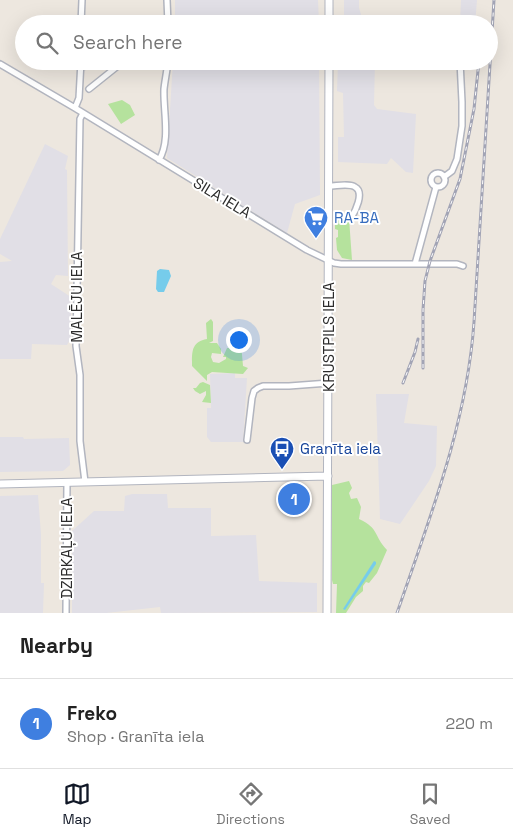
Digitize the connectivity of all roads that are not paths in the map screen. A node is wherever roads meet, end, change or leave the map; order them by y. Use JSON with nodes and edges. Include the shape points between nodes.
{"nodes":[{"id":1,"x":82,"y":0,"type":"edge"},
{"id":2,"x":168,"y":0,"type":"edge"},
{"id":3,"x":330,"y":0,"type":"edge"},
{"id":4,"x":81,"y":15,"type":"edge"},
{"id":5,"x":168,"y":15,"type":"edge"},
{"id":6,"x":330,"y":15,"type":"edge"},
{"id":7,"x":0,"y":64,"type":"edge"},
{"id":8,"x":81,"y":70,"type":"edge"},
{"id":9,"x":113,"y":70,"type":"edge"},
{"id":10,"x":167,"y":70,"type":"edge"},
{"id":11,"x":330,"y":70,"type":"edge"},
{"id":12,"x":460,"y":70,"type":"edge"},
{"id":13,"x":89,"y":89,"type":"dead end"},
{"id":14,"x":74,"y":108,"type":"junction"},
{"id":15,"x":83,"y":113,"type":"junction"},
{"id":16,"x":159,"y":160,"type":"junction"},
{"id":17,"x":444,"y":177,"type":"junction"},
{"id":18,"x":330,"y":186,"type":"junction"},
{"id":19,"x":436,"y":187,"type":"junction"},
{"id":20,"x":351,"y":218,"type":"dead end"},
{"id":21,"x":329,"y":261,"type":"junction"},
{"id":22,"x":415,"y":264,"type":"junction"},
{"id":23,"x":463,"y":266,"type":"dead end"},
{"id":24,"x":329,"y":383,"type":"junction"},
{"id":25,"x":247,"y":440,"type":"dead end"},
{"id":26,"x":328,"y":476,"type":"junction"},
{"id":27,"x":67,"y":482,"type":"junction"},
{"id":28,"x":85,"y":482,"type":"junction"},
{"id":29,"x":0,"y":484,"type":"edge"},
{"id":30,"x":66,"y":613,"type":"edge"},
{"id":31,"x":326,"y":613,"type":"edge"}],
"edges":[{"from":1,"to":4,"type":"street"},
{"from":2,"to":5,"type":"street"},
{"from":3,"to":6,"type":"main road"},
{"from":7,"to":14,"type":"street","name":"SILA IELA"},
{"from":8,"to":14,"type":"street","via":[[79,98]]},
{"from":9,"to":13,"type":"street"},
{"from":10,"to":16,"type":"street","via":[[166,122]]},
{"from":11,"to":18,"type":"main road","name":"KRUSTPILS IELA"},
{"from":12,"to":17,"type":"street","via":[[462,126],[457,159],[453,169]]},
{"from":14,"to":15,"type":"street","name":"SILA IELA"},
{"from":15,"to":16,"type":"street","name":"SILA IELA"},
{"from":15,"to":28,"type":"street","name":"MALĒJU IELA","via":[[78,171],[76,346]]},
{"from":16,"to":21,"type":"street","name":"SILA IELA"},
{"from":17,"to":19,"type":"street","via":[[444,184]]},
{"from":17,"to":19,"type":"street","via":[[440,174],[433,176],[432,182]]},
{"from":18,"to":20,"type":"street","via":[[355,187],[358,190],[357,207]]},
{"from":18,"to":21,"type":"main road","name":"KRUSTPILS IELA"},
{"from":19,"to":22,"type":"street"},
{"from":21,"to":22,"type":"street","name":"SILA IELA","via":[[341,264]]},
{"from":21,"to":24,"type":"main road","name":"KRUSTPILS IELA"},
{"from":22,"to":23,"type":"street","name":"SILA IELA"},
{"from":24,"to":25,"type":"street","via":[[258,388],[252,398]]},
{"from":24,"to":26,"type":"main road","name":"KRUSTPILS IELA"},
{"from":26,"to":28,"type":"main road"},
{"from":26,"to":31,"type":"main road","name":"KRUSTPILS IELA"},
{"from":27,"to":28,"type":"main road"},
{"from":27,"to":29,"type":"main road"},
{"from":27,"to":30,"type":"street","name":"DZIRKAĻU IELA"}]}
